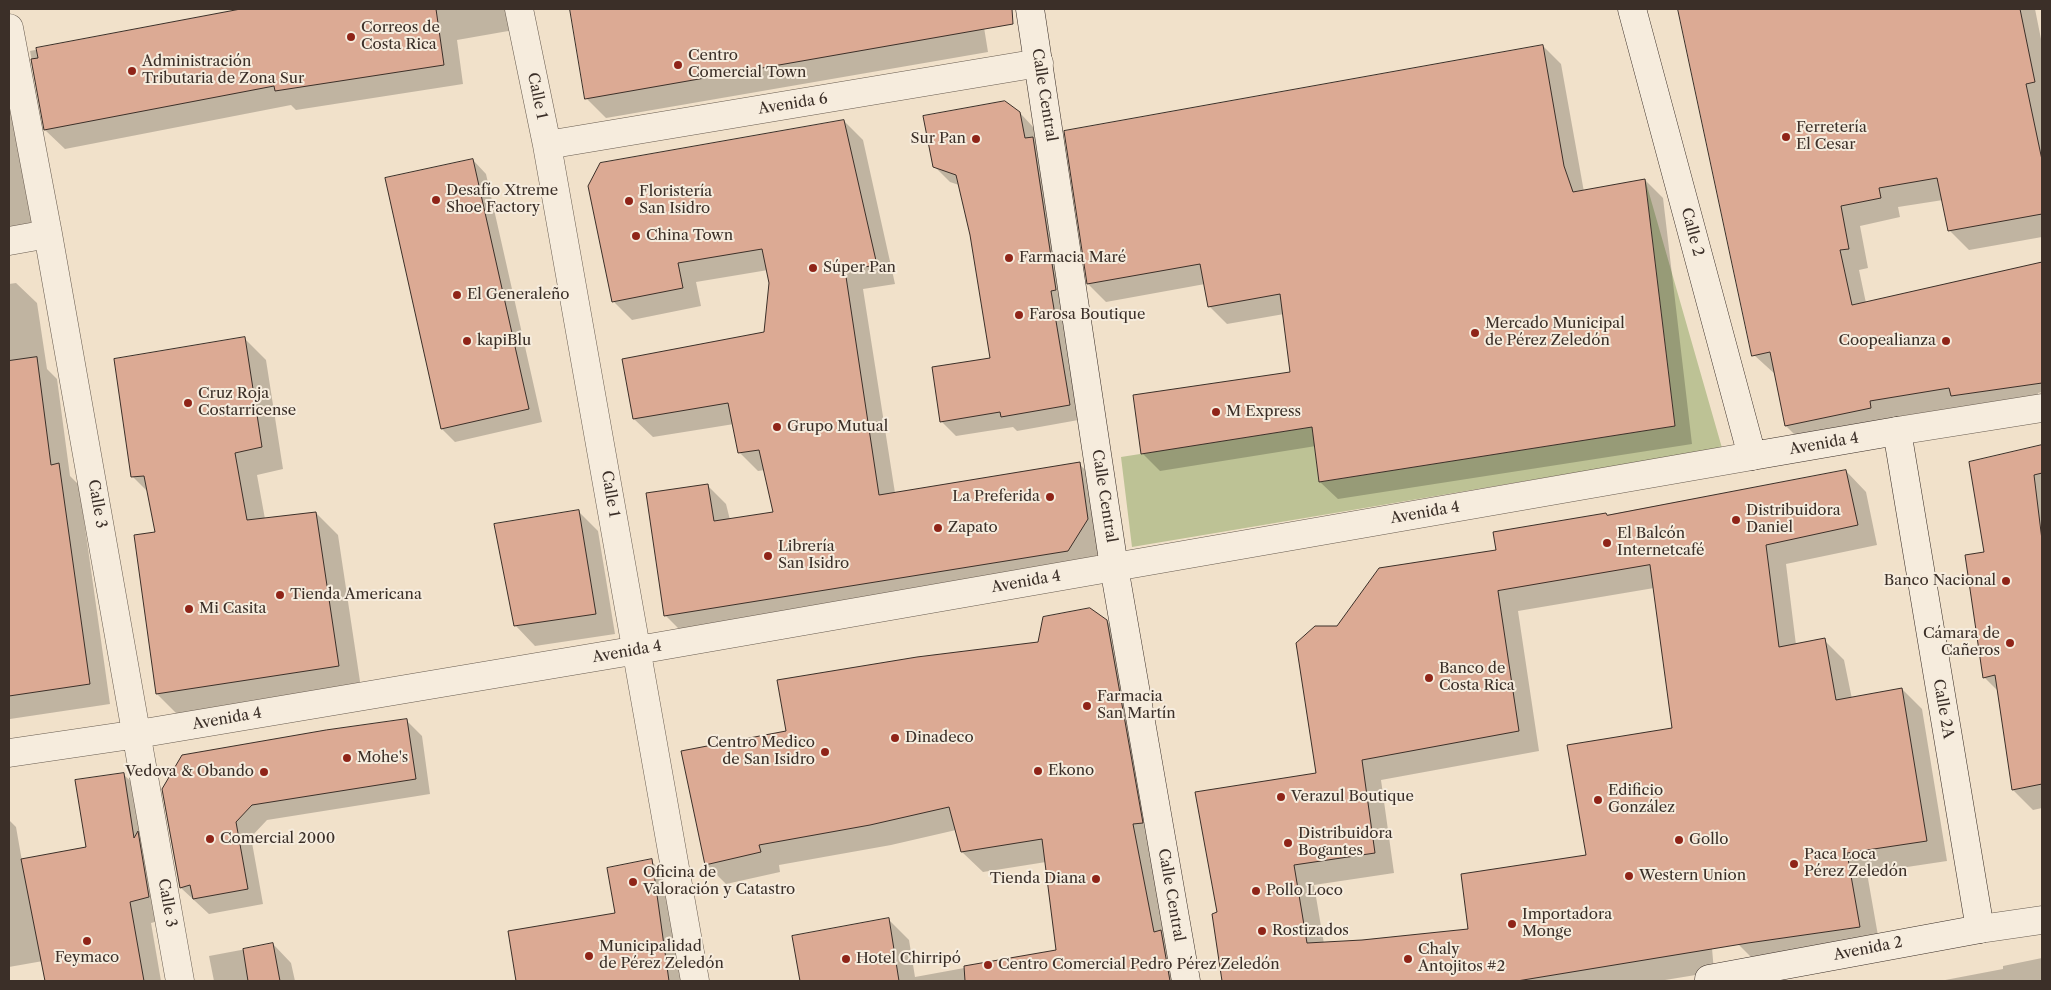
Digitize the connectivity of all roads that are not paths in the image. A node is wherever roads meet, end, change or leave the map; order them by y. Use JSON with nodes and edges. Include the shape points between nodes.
{"nodes":[{"id":1,"x":519,"y":9,"type":"edge"},
{"id":2,"x":1032,"y":9,"type":"edge"},
{"id":3,"x":1632,"y":9,"type":"edge"},
{"id":4,"x":9,"y":28,"type":"edge"},
{"id":5,"x":1039,"y":63,"type":"junction"},
{"id":6,"x":547,"y":145,"type":"junction"},
{"id":7,"x":48,"y":234,"type":"junction"},
{"id":8,"x":9,"y":241,"type":"edge"},
{"id":9,"x":2042,"y":408,"type":"edge"},
{"id":10,"x":1897,"y":431,"type":"junction"},
{"id":11,"x":1752,"y":456,"type":"junction"},
{"id":12,"x":1114,"y":567,"type":"junction"},
{"id":13,"x":638,"y":650,"type":"junction"},
{"id":14,"x":138,"y":734,"type":"junction"},
{"id":15,"x":9,"y":753,"type":"edge"},
{"id":16,"x":2042,"y":920,"type":"edge"},
{"id":17,"x":1980,"y":929,"type":"junction"},
{"id":18,"x":180,"y":981,"type":"edge"},
{"id":19,"x":695,"y":981,"type":"edge"},
{"id":20,"x":1186,"y":981,"type":"edge"},
{"id":21,"x":1705,"y":981,"type":"edge"}],
"edges":[{"from":1,"to":6,"type":"street","name":"Calle 1"},
{"from":2,"to":5,"type":"street","name":"Calle Central"},
{"from":3,"to":11,"type":"street","name":"Calle 2"},
{"from":4,"to":7,"type":"street","name":"Calle 3"},
{"from":5,"to":6,"type":"street","name":"Avenida 6"},
{"from":5,"to":12,"type":"street","name":"Calle Central"},
{"from":6,"to":13,"type":"street","name":"Calle 1"},
{"from":7,"to":8,"type":"street"},
{"from":7,"to":14,"type":"street","name":"Calle 3"},
{"from":9,"to":10,"type":"street","name":"Avenida 4"},
{"from":10,"to":11,"type":"street","name":"Avenida 4"},
{"from":10,"to":17,"type":"street","name":"Calle 2A"},
{"from":11,"to":12,"type":"street","name":"Avenida 4"},
{"from":12,"to":13,"type":"street","name":"Avenida 4"},
{"from":12,"to":20,"type":"street","name":"Calle Central"},
{"from":13,"to":14,"type":"street","name":"Avenida 4"},
{"from":13,"to":19,"type":"street","name":"Calle 1"},
{"from":14,"to":15,"type":"street","name":"Avenida 4"},
{"from":14,"to":18,"type":"street","name":"Calle 3"},
{"from":16,"to":17,"type":"street","name":"Avenida 2"},
{"from":17,"to":21,"type":"street","name":"Avenida 2"}]}
